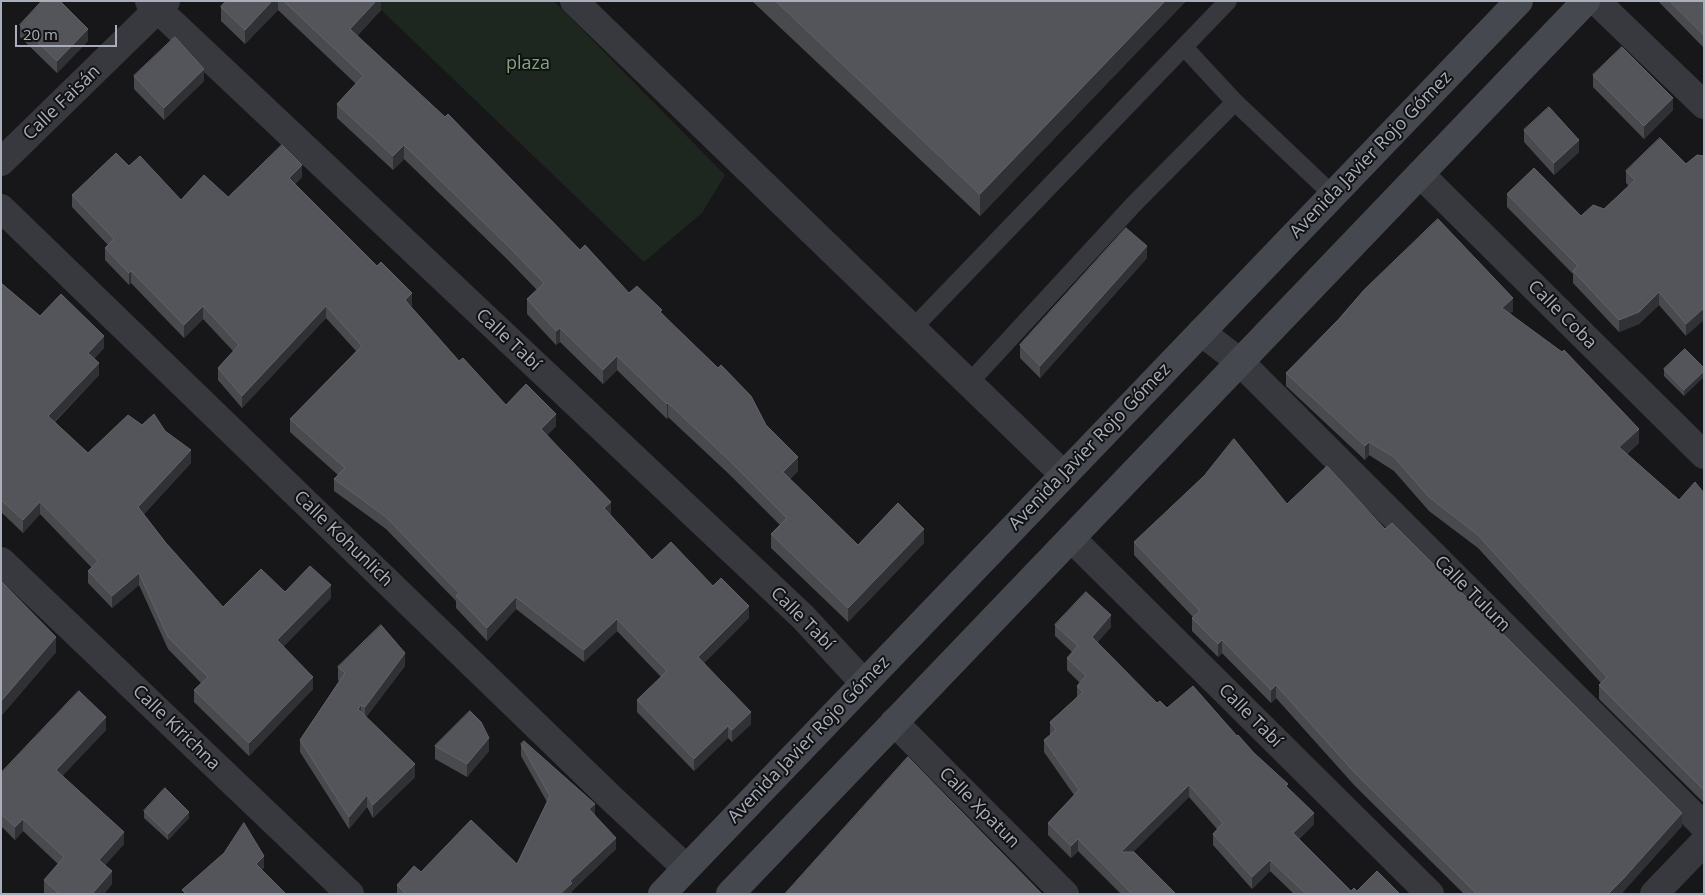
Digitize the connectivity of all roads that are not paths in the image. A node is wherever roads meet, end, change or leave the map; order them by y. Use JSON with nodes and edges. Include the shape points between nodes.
{"nodes":[{"id":1,"x":574,"y":1,"type":"edge"},
{"id":2,"x":1228,"y":1,"type":"edge"},
{"id":3,"x":1518,"y":1,"type":"edge"},
{"id":4,"x":1586,"y":1,"type":"edge"},
{"id":5,"x":1596,"y":1,"type":"edge"},
{"id":6,"x":158,"y":4,"type":"edge"},
{"id":7,"x":1184,"y":47,"type":"junction"},
{"id":8,"x":1235,"y":102,"type":"junction"},
{"id":9,"x":1704,"y":104,"type":"edge"},
{"id":10,"x":1,"y":162,"type":"edge"},
{"id":11,"x":1420,"y":174,"type":"junction"},
{"id":12,"x":1333,"y":195,"type":"junction"},
{"id":13,"x":1,"y":208,"type":"edge"},
{"id":14,"x":913,"y":328,"type":"junction"},
{"id":15,"x":1201,"y":332,"type":"junction"},
{"id":16,"x":1240,"y":362,"type":"junction"},
{"id":17,"x":969,"y":383,"type":"junction"},
{"id":18,"x":1704,"y":456,"type":"edge"},
{"id":19,"x":1064,"y":474,"type":"junction"},
{"id":20,"x":1071,"y":538,"type":"junction"},
{"id":21,"x":1,"y":561,"type":"edge"},
{"id":22,"x":864,"y":683,"type":"junction"},
{"id":23,"x":894,"y":722,"type":"junction"},
{"id":24,"x":1704,"y":826,"type":"edge"},
{"id":25,"x":1704,"y":842,"type":"edge"},
{"id":26,"x":686,"y":868,"type":"junction"},
{"id":27,"x":350,"y":894,"type":"edge"},
{"id":28,"x":662,"y":894,"type":"edge"},
{"id":29,"x":730,"y":894,"type":"edge"},
{"id":30,"x":1065,"y":894,"type":"edge"},
{"id":31,"x":1430,"y":894,"type":"edge"},
{"id":32,"x":1654,"y":894,"type":"edge"}],
"edges":[{"from":1,"to":14,"type":"street"},
{"from":2,"to":7,"type":"lane"},
{"from":3,"to":12,"type":"main road","name":"Avenida Javier Rojo Gómez"},
{"from":4,"to":11,"type":"main road"},
{"from":5,"to":9,"type":"street"},
{"from":6,"to":10,"type":"street","name":"Calle Faisán"},
{"from":6,"to":22,"type":"street","name":"Calle Tabí","via":[[803,617]]},
{"from":7,"to":8,"type":"lane"},
{"from":7,"to":14,"type":"lane"},
{"from":8,"to":12,"type":"lane"},
{"from":8,"to":17,"type":"lane","via":[[1134,204]]},
{"from":11,"to":16,"type":"main road"},
{"from":11,"to":18,"type":"street","name":"Calle Coba"},
{"from":12,"to":15,"type":"main road","name":"Avenida Javier Rojo Gómez"},
{"from":13,"to":26,"type":"street","name":"Calle Kohunlich"},
{"from":14,"to":17,"type":"street"},
{"from":15,"to":16,"type":"street","name":"Calle Tulum"},
{"from":15,"to":19,"type":"main road","name":"Avenida Javier Rojo Gómez"},
{"from":16,"to":20,"type":"main road"},
{"from":16,"to":24,"type":"street","name":"Calle Tulum"},
{"from":17,"to":19,"type":"street"},
{"from":19,"to":22,"type":"main road","name":"Avenida Javier Rojo Gómez"},
{"from":20,"to":23,"type":"main road"},
{"from":20,"to":31,"type":"street","name":"Calle Tabí"},
{"from":21,"to":27,"type":"street","name":"Calle Kirichna"},
{"from":22,"to":26,"type":"main road","name":"Avenida Javier Rojo Gómez"},
{"from":23,"to":29,"type":"main road"},
{"from":23,"to":30,"type":"street","name":"Calle Xpatun"},
{"from":25,"to":32,"type":"street"},
{"from":26,"to":28,"type":"main road","name":"Avenida Javier Rojo Gómez"}]}
